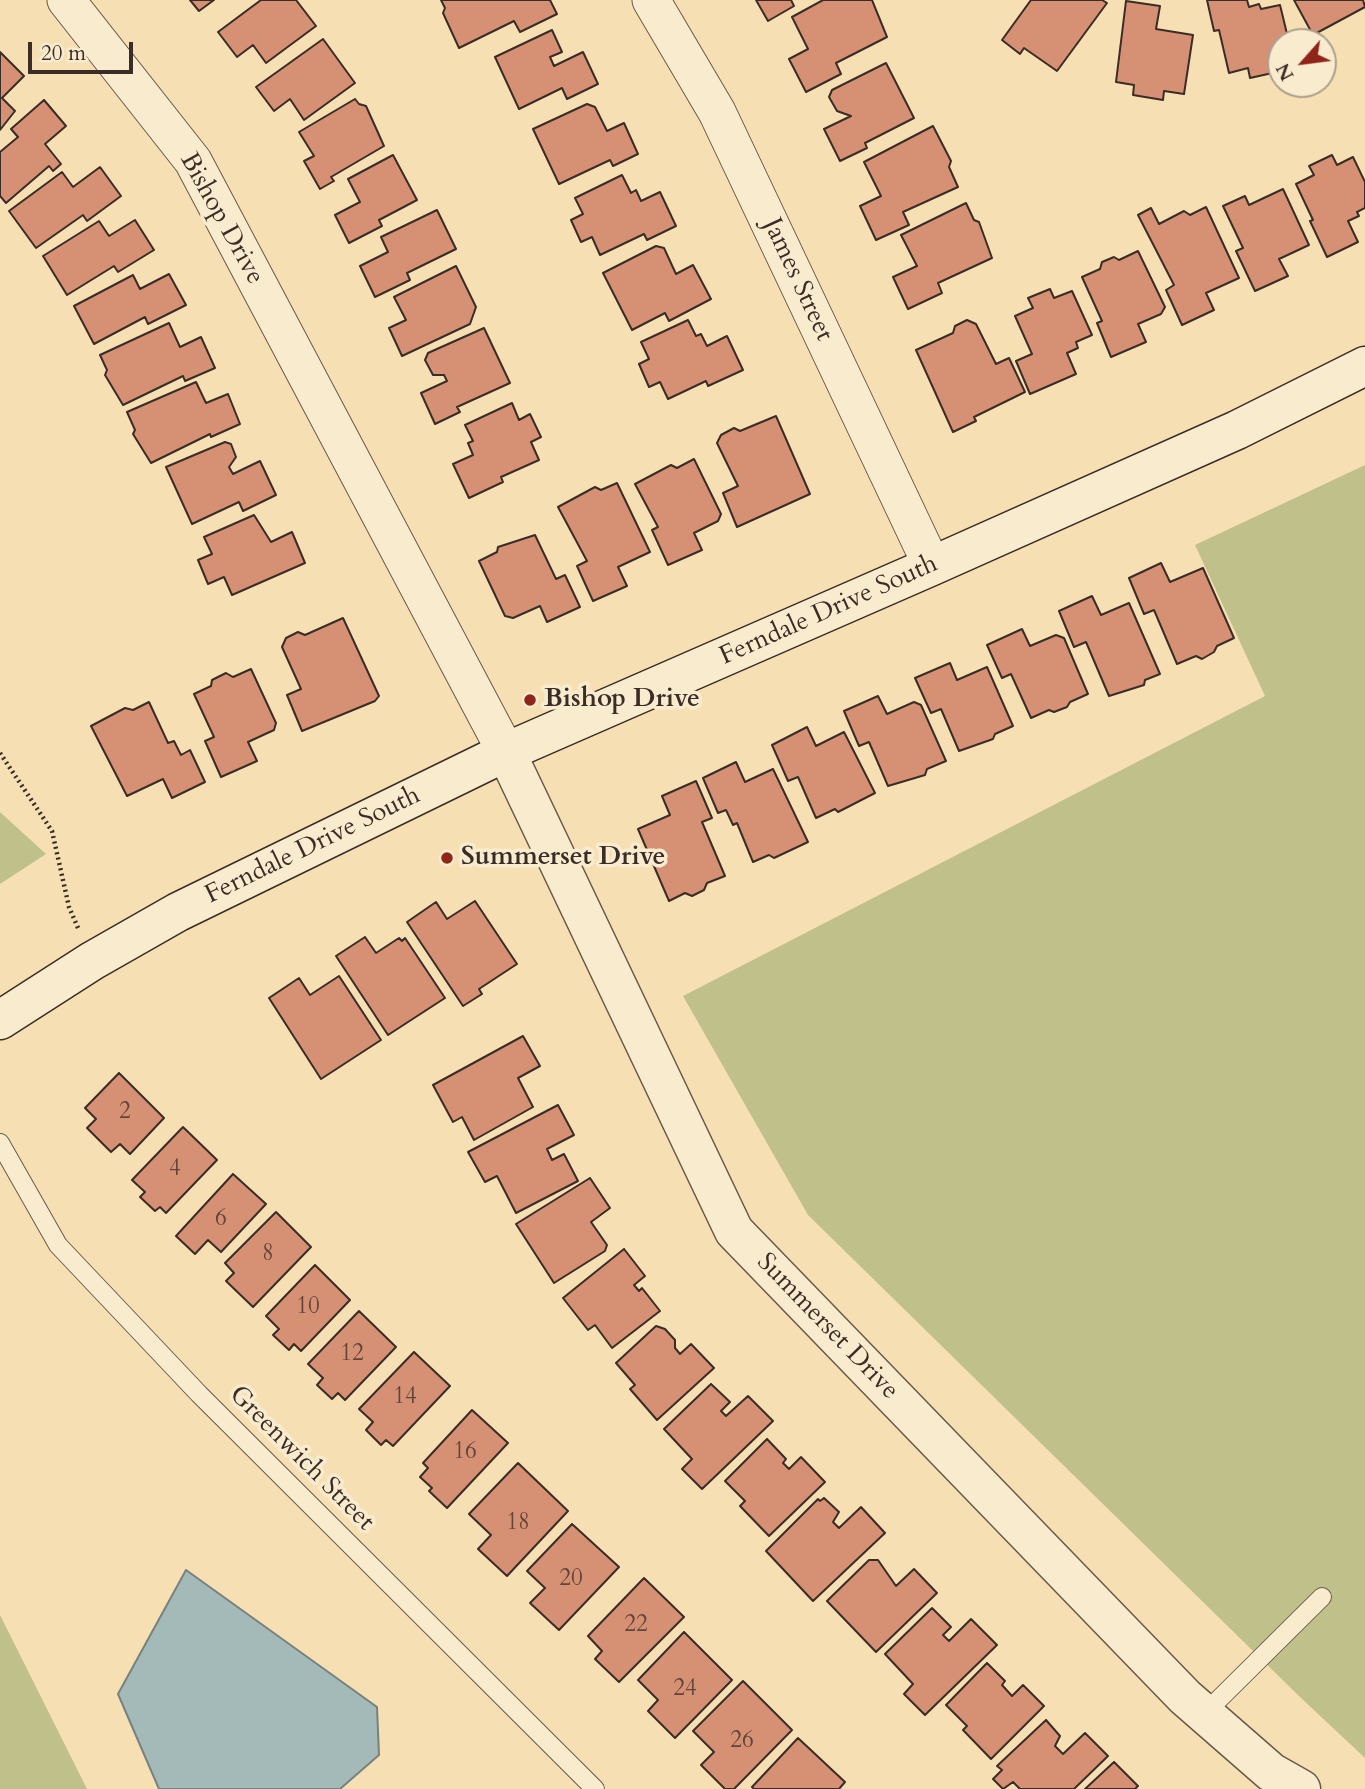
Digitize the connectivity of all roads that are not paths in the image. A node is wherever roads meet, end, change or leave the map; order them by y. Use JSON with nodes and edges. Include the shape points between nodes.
{"nodes":[{"id":1,"x":66,"y":0,"type":"edge"},
{"id":2,"x":650,"y":0,"type":"edge"},
{"id":3,"x":1365,"y":366,"type":"edge"},
{"id":4,"x":932,"y":566,"type":"junction"},
{"id":5,"x":506,"y":752,"type":"junction"},
{"id":6,"x":0,"y":1020,"type":"edge"},
{"id":7,"x":0,"y":1143,"type":"edge"},
{"id":8,"x":1322,"y":1597,"type":"dead end"},
{"id":9,"x":1204,"y":1714,"type":"junction"},
{"id":10,"x":595,"y":1789,"type":"edge"},
{"id":11,"x":1301,"y":1789,"type":"edge"}],
"edges":[{"from":1,"to":5,"type":"street","name":"Bishop Drive","via":[[193,161]]},
{"from":2,"to":4,"type":"street","name":"James Street","via":[[717,111]]},
{"from":3,"to":4,"type":"main road","name":"Ferndale Drive South","via":[[1237,430]]},
{"from":4,"to":5,"type":"main road","name":"Ferndale Drive South"},
{"from":5,"to":6,"type":"main road","name":"Ferndale Drive South","via":[[178,912]]},
{"from":5,"to":9,"type":"main road","name":"Summerset Drive","via":[[734,1231]]},
{"from":7,"to":10,"type":"lane","name":"Greenwich Street","via":[[58,1245],[199,1394]]},
{"from":8,"to":9,"type":"lane"},
{"from":9,"to":11,"type":"main road","name":"Summerset Drive","via":[[1271,1772]]}]}
